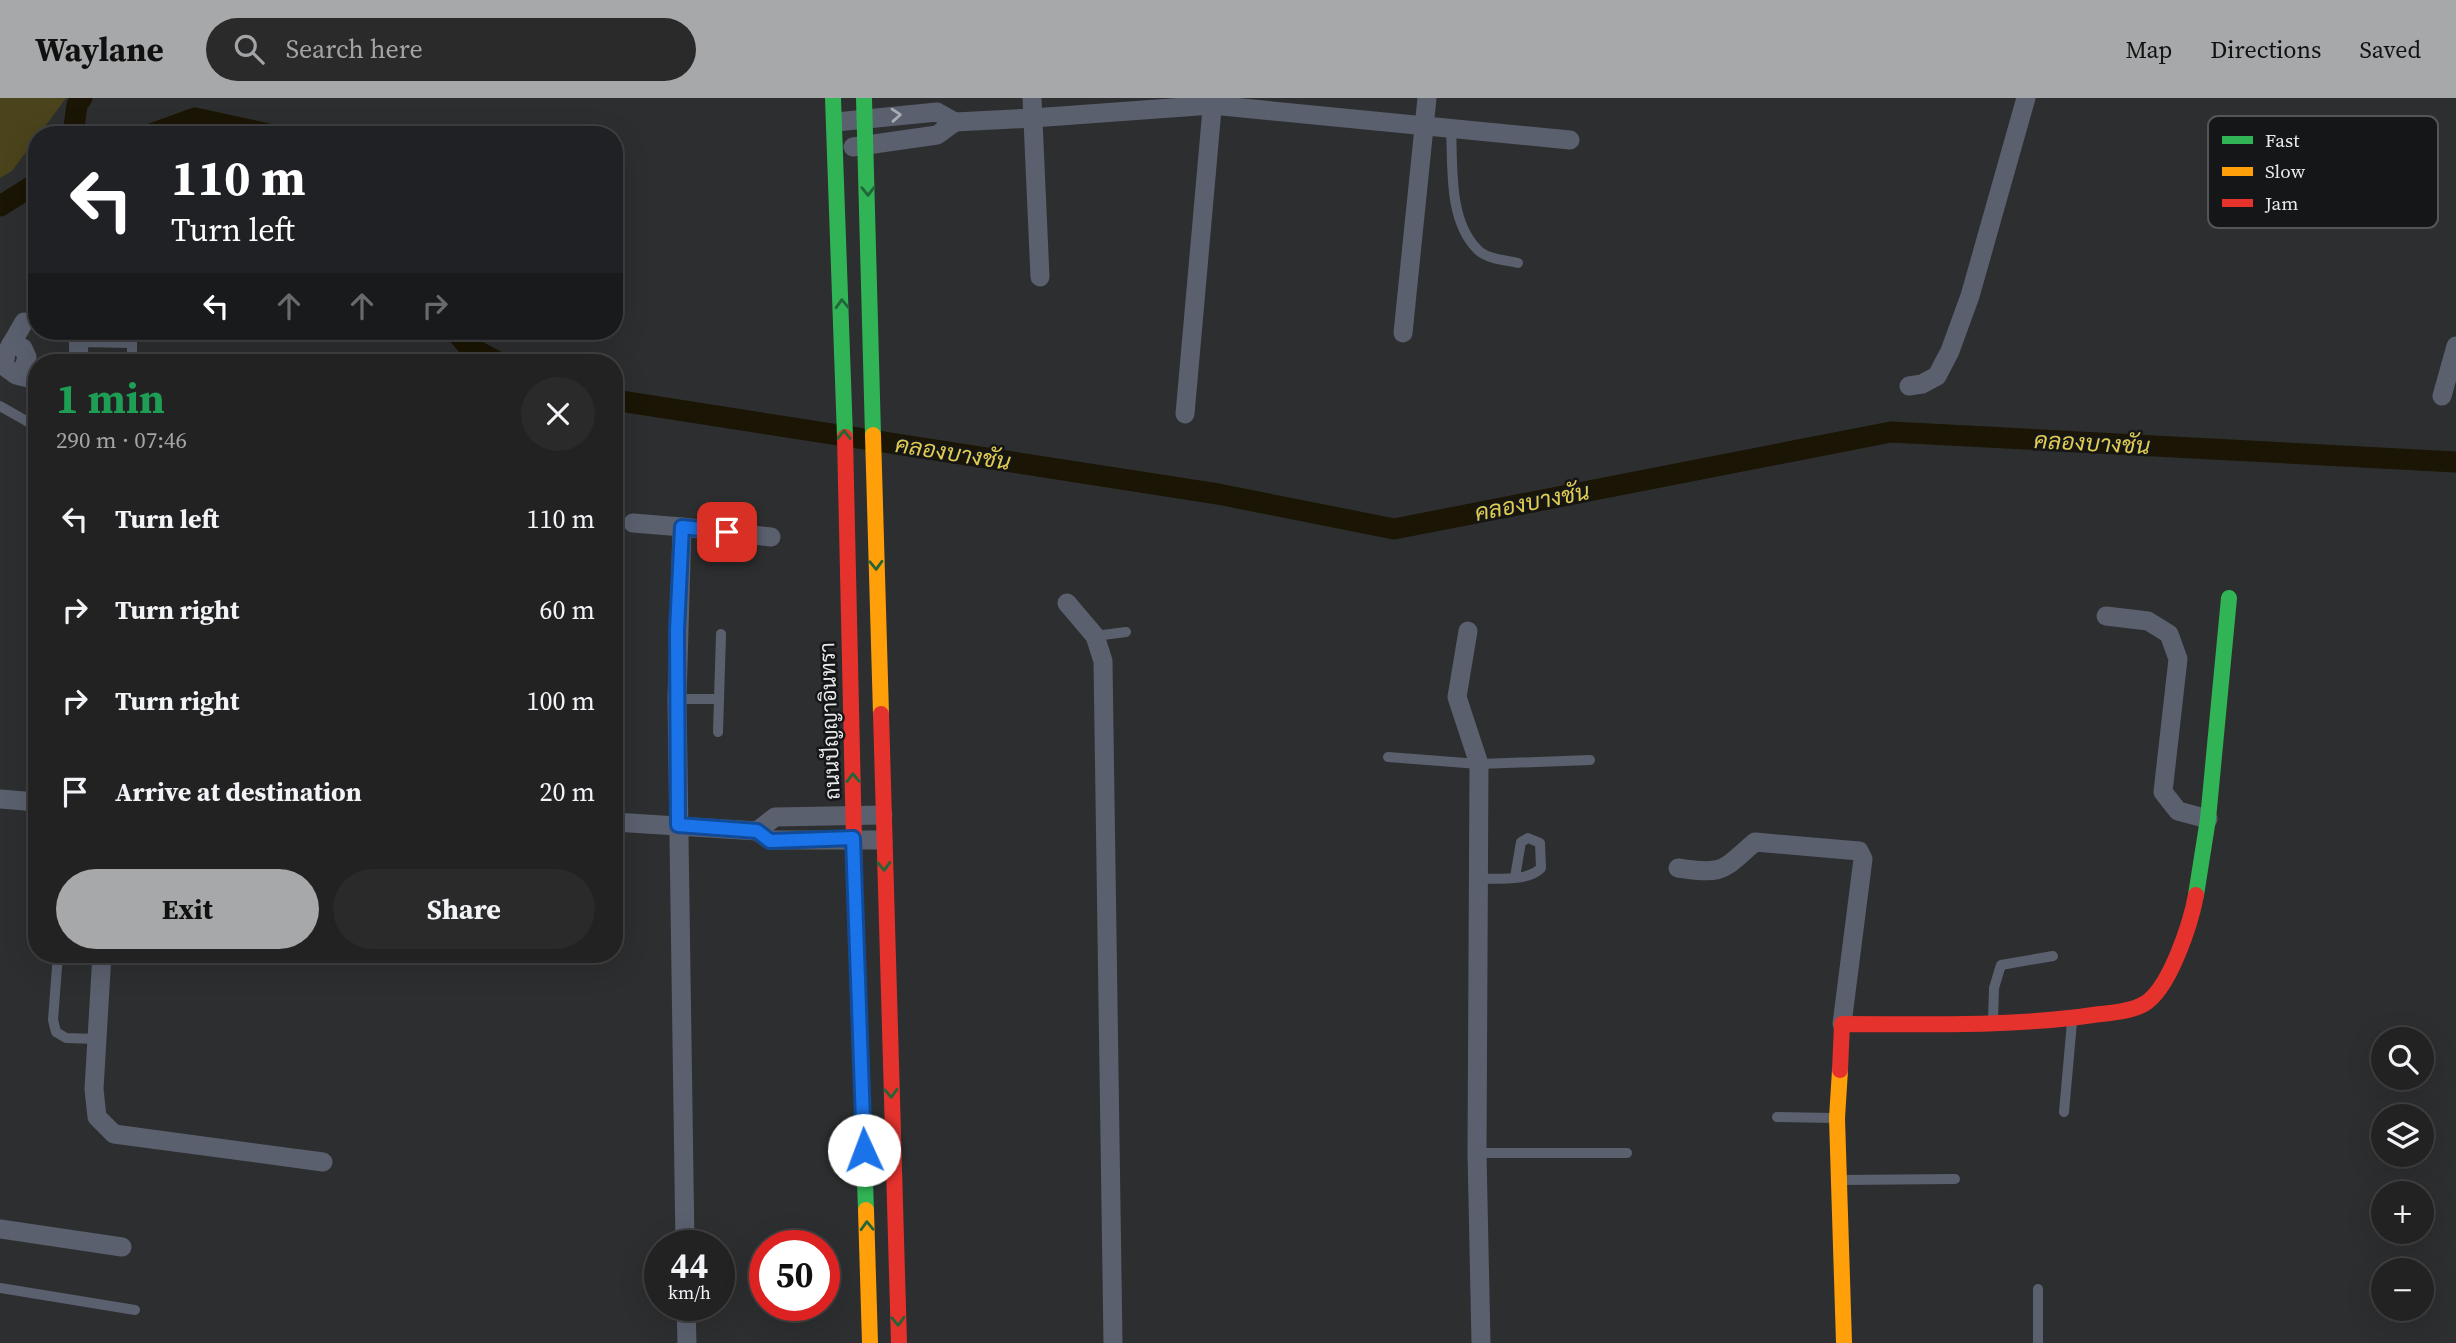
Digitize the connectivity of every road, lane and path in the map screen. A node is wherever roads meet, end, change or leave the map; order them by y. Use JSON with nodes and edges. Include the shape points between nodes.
{"nodes":[{"id":1,"x":833,"y":98,"type":"edge"},
{"id":2,"x":1032,"y":98,"type":"edge"},
{"id":3,"x":1427,"y":98,"type":"edge"},
{"id":4,"x":2026,"y":98,"type":"edge"},
{"id":5,"x":1212,"y":102,"type":"edge"},
{"id":6,"x":865,"y":107,"type":"edge"},
{"id":7,"x":1033,"y":118,"type":"junction"},
{"id":8,"x":836,"y":122,"type":"junction"},
{"id":9,"x":955,"y":122,"type":"junction"},
{"id":10,"x":1424,"y":126,"type":"junction"},
{"id":11,"x":1451,"y":128,"type":"junction"},
{"id":12,"x":1570,"y":140,"type":"dead end"},
{"id":13,"x":867,"y":145,"type":"junction"},
{"id":14,"x":836,"y":150,"type":"junction"},
{"id":15,"x":1518,"y":262,"type":"dead end"},
{"id":16,"x":1040,"y":277,"type":"dead end"},
{"id":17,"x":24,"y":322,"type":"dead end"},
{"id":18,"x":1403,"y":332,"type":"dead end"},
{"id":19,"x":131,"y":340,"type":"edge"},
{"id":20,"x":131,"y":343,"type":"junction"},
{"id":21,"x":79,"y":345,"type":"edge"},
{"id":22,"x":2456,"y":346,"type":"edge"},
{"id":23,"x":132,"y":354,"type":"edge"},
{"id":24,"x":28,"y":378,"type":"edge"},
{"id":25,"x":1909,"y":386,"type":"dead end"},
{"id":26,"x":2442,"y":396,"type":"dead end"},
{"id":27,"x":0,"y":406,"type":"edge"},
{"id":28,"x":1185,"y":414,"type":"dead end"},
{"id":29,"x":28,"y":422,"type":"edge"},
{"id":30,"x":633,"y":523,"type":"dead end"},
{"id":31,"x":682,"y":527,"type":"junction"},
{"id":32,"x":771,"y":537,"type":"dead end"},
{"id":33,"x":2229,"y":598,"type":"dead end"},
{"id":34,"x":1067,"y":603,"type":"dead end"},
{"id":35,"x":2106,"y":616,"type":"dead end"},
{"id":36,"x":1468,"y":631,"type":"dead end"},
{"id":37,"x":1126,"y":632,"type":"dead end"},
{"id":38,"x":721,"y":634,"type":"dead end"},
{"id":39,"x":1095,"y":636,"type":"junction"},
{"id":40,"x":677,"y":699,"type":"junction"},
{"id":41,"x":719,"y":699,"type":"junction"},
{"id":42,"x":718,"y":732,"type":"dead end"},
{"id":43,"x":1388,"y":757,"type":"dead end"},
{"id":44,"x":1590,"y":760,"type":"dead end"},
{"id":45,"x":1479,"y":764,"type":"junction"},
{"id":46,"x":0,"y":799,"type":"edge"},
{"id":47,"x":28,"y":801,"type":"edge"},
{"id":48,"x":854,"y":815,"type":"junction"},
{"id":49,"x":883,"y":815,"type":"junction"},
{"id":50,"x":2208,"y":819,"type":"junction"},
{"id":51,"x":623,"y":822,"type":"edge"},
{"id":52,"x":678,"y":825,"type":"junction"},
{"id":53,"x":757,"y":831,"type":"junction"},
{"id":54,"x":853,"y":838,"type":"junction"},
{"id":55,"x":883,"y":840,"type":"junction"},
{"id":56,"x":1678,"y":868,"type":"dead end"},
{"id":57,"x":1515,"y":877,"type":"dead end"},
{"id":58,"x":1478,"y":879,"type":"junction"},
{"id":59,"x":2053,"y":956,"type":"dead end"},
{"id":60,"x":57,"y":963,"type":"edge"},
{"id":61,"x":101,"y":963,"type":"edge"},
{"id":62,"x":2073,"y":1018,"type":"junction"},
{"id":63,"x":1993,"y":1022,"type":"junction"},
{"id":64,"x":1842,"y":1024,"type":"junction"},
{"id":65,"x":97,"y":1039,"type":"junction"},
{"id":66,"x":2064,"y":1112,"type":"dead end"},
{"id":67,"x":1776,"y":1117,"type":"dead end"},
{"id":68,"x":1837,"y":1118,"type":"junction"},
{"id":69,"x":1477,"y":1153,"type":"junction"},
{"id":70,"x":1627,"y":1153,"type":"dead end"},
{"id":71,"x":323,"y":1162,"type":"dead end"},
{"id":72,"x":1955,"y":1179,"type":"dead end"},
{"id":73,"x":1839,"y":1180,"type":"junction"},
{"id":74,"x":0,"y":1229,"type":"edge"},
{"id":75,"x":685,"y":1230,"type":"edge"},
{"id":76,"x":122,"y":1247,"type":"dead end"},
{"id":77,"x":0,"y":1288,"type":"edge"},
{"id":78,"x":2038,"y":1289,"type":"dead end"},
{"id":79,"x":135,"y":1310,"type":"dead end"},
{"id":80,"x":686,"y":1321,"type":"edge"},
{"id":81,"x":687,"y":1343,"type":"edge"},
{"id":82,"x":870,"y":1343,"type":"edge"},
{"id":83,"x":898,"y":1343,"type":"edge"},
{"id":84,"x":1113,"y":1343,"type":"edge"},
{"id":85,"x":1481,"y":1343,"type":"edge"},
{"id":86,"x":1844,"y":1343,"type":"edge"},
{"id":87,"x":2038,"y":1343,"type":"edge"}],
"edges":[{"from":1,"to":8,"type":"main road","name":"ถนนปัญญาอินทรา"},
{"from":2,"to":7,"type":"street"},
{"from":3,"to":10,"type":"street"},
{"from":4,"to":25,"type":"street","via":[[1950,351],[1937,376]]},
{"from":5,"to":7,"type":"street"},
{"from":5,"to":10,"type":"street"},
{"from":5,"to":28,"type":"street"},
{"from":6,"to":8,"type":"street"},
{"from":6,"to":9,"type":"street","one_way":true,"via":[[936,112]]},
{"from":6,"to":13,"type":"main road"},
{"from":7,"to":9,"type":"street"},
{"from":7,"to":16,"type":"street"},
{"from":8,"to":14,"type":"main road","name":"ถนนปัญญาอินทรา"},
{"from":9,"to":13,"type":"street","via":[[937,135]]},
{"from":10,"to":11,"type":"street"},
{"from":10,"to":18,"type":"street"},
{"from":11,"to":12,"type":"street"},
{"from":11,"to":15,"type":"lane","via":[[1459,216],[1477,249]]},
{"from":13,"to":14,"type":"street"},
{"from":13,"to":49,"type":"main road","one_way":true},
{"from":48,"to":14,"type":"main road","name":"ถนนปัญญาอินทรา","one_way":true},
{"from":17,"to":24,"type":"street","via":[[4,366]]},
{"from":19,"to":20,"type":"lane"},
{"from":20,"to":21,"type":"lane"},
{"from":20,"to":23,"type":"lane"},
{"from":22,"to":26,"type":"street"},
{"from":27,"to":29,"type":"lane"},
{"from":30,"to":31,"type":"street"},
{"from":31,"to":32,"type":"street"},
{"from":31,"to":40,"type":"street"},
{"from":33,"to":50,"type":"main road"},
{"from":34,"to":39,"type":"street"},
{"from":35,"to":50,"type":"street","via":[[2148,621],[2169,634],[2178,659],[2163,792],[2178,811]]},
{"from":36,"to":45,"type":"street","via":[[1457,697]]},
{"from":37,"to":39,"type":"lane"},
{"from":38,"to":41,"type":"lane"},
{"from":39,"to":84,"type":"street","via":[[1103,661]]},
{"from":40,"to":41,"type":"lane"},
{"from":40,"to":52,"type":"street"},
{"from":41,"to":42,"type":"lane"},
{"from":43,"to":45,"type":"lane"},
{"from":44,"to":45,"type":"lane"},
{"from":45,"to":58,"type":"street"},
{"from":46,"to":47,"type":"street"},
{"from":48,"to":49,"type":"street"},
{"from":48,"to":53,"type":"street","via":[[775,817]]},
{"from":48,"to":54,"type":"main road","name":"ถนนปัญญาอินทรา"},
{"from":49,"to":55,"type":"main road"},
{"from":50,"to":62,"type":"main road","via":[[2192,917],[2173,966],[2146,1003]]},
{"from":51,"to":52,"type":"street"},
{"from":52,"to":53,"type":"street"},
{"from":52,"to":75,"type":"street"},
{"from":53,"to":54,"type":"street","via":[[770,841]]},
{"from":54,"to":55,"type":"street"},
{"from":82,"to":54,"type":"main road","name":"ถนนปัญญาอินทรา","one_way":true},
{"from":55,"to":83,"type":"main road","one_way":true},
{"from":56,"to":64,"type":"street","via":[[1705,872],[1726,868],[1755,842],[1859,851],[1863,859]]},
{"from":57,"to":58,"type":"lane"},
{"from":58,"to":69,"type":"street"},
{"from":59,"to":63,"type":"lane","via":[[2001,965],[1994,988]]},
{"from":60,"to":65,"type":"lane","via":[[56,1032],[66,1038]]},
{"from":61,"to":65,"type":"street"},
{"from":62,"to":63,"type":"main road"},
{"from":62,"to":66,"type":"lane"},
{"from":63,"to":64,"type":"main road"},
{"from":64,"to":68,"type":"main road"},
{"from":65,"to":71,"type":"street","via":[[97,1117],[114,1134]]},
{"from":67,"to":68,"type":"lane"},
{"from":68,"to":73,"type":"main road"},
{"from":69,"to":70,"type":"lane"},
{"from":69,"to":85,"type":"street"},
{"from":72,"to":73,"type":"lane"},
{"from":73,"to":86,"type":"main road"},
{"from":74,"to":76,"type":"street"},
{"from":77,"to":79,"type":"lane"},
{"from":78,"to":87,"type":"lane"},
{"from":80,"to":81,"type":"street"}]}
